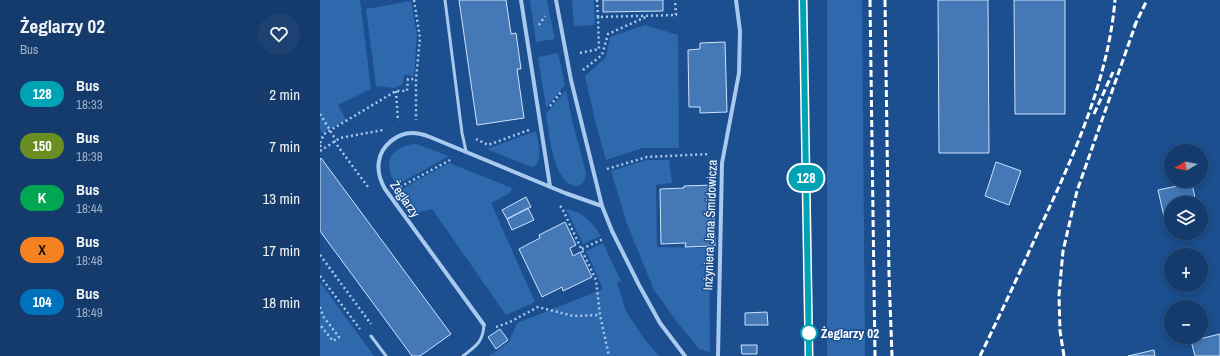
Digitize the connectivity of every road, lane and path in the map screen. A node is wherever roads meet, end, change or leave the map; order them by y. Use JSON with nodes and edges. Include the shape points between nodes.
{"nodes":[{"id":1,"x":414,"y":0,"type":"edge"},
{"id":2,"x":445,"y":0,"type":"edge"},
{"id":3,"x":521,"y":0,"type":"edge"},
{"id":4,"x":556,"y":0,"type":"edge"},
{"id":5,"x":597,"y":0,"type":"edge"},
{"id":6,"x":675,"y":0,"type":"edge"},
{"id":7,"x":736,"y":0,"type":"edge"},
{"id":8,"x":803,"y":0,"type":"edge"},
{"id":9,"x":547,"y":13,"type":"dead end"},
{"id":10,"x":648,"y":16,"type":"junction"},
{"id":11,"x":598,"y":17,"type":"junction"},
{"id":12,"x":420,"y":38,"type":"dead end"},
{"id":13,"x":527,"y":40,"type":"junction"},
{"id":14,"x":577,"y":54,"type":"dead end"},
{"id":15,"x":581,"y":72,"type":"dead end"},
{"id":16,"x":416,"y":79,"type":"dead end"},
{"id":17,"x":565,"y":87,"type":"dead end"},
{"id":18,"x":396,"y":91,"type":"junction"},
{"id":19,"x":546,"y":111,"type":"dead end"},
{"id":20,"x":320,"y":114,"type":"edge"},
{"id":21,"x":415,"y":120,"type":"dead end"},
{"id":22,"x":398,"y":121,"type":"junction"},
{"id":23,"x":404,"y":121,"type":"dead end"},
{"id":24,"x":410,"y":121,"type":"dead end"},
{"id":25,"x":393,"y":124,"type":"dead end"},
{"id":26,"x":388,"y":127,"type":"dead end"},
{"id":27,"x":330,"y":131,"type":"junction"},
{"id":28,"x":336,"y":140,"type":"junction"},
{"id":29,"x":320,"y":144,"type":"edge"},
{"id":30,"x":321,"y":150,"type":"edge"},
{"id":31,"x":466,"y":151,"type":"junction"},
{"id":32,"x":713,"y":154,"type":"dead end"},
{"id":33,"x":456,"y":162,"type":"dead end"},
{"id":34,"x":606,"y":169,"type":"dead end"},
{"id":35,"x":550,"y":186,"type":"junction"},
{"id":36,"x":399,"y":187,"type":"dead end"},
{"id":37,"x":556,"y":205,"type":"dead end"},
{"id":38,"x":602,"y":206,"type":"junction"},
{"id":39,"x":604,"y":238,"type":"dead end"},
{"id":40,"x":582,"y":249,"type":"junction"},
{"id":41,"x":320,"y":255,"type":"edge"},
{"id":42,"x":320,"y":276,"type":"edge"},
{"id":43,"x":320,"y":306,"type":"edge"},
{"id":44,"x":600,"y":315,"type":"junction"},
{"id":45,"x":510,"y":322,"type":"dead end"},
{"id":46,"x":320,"y":324,"type":"edge"},
{"id":47,"x":484,"y":325,"type":"joint"},
{"id":48,"x":368,"y":329,"type":"dead end"},
{"id":49,"x":363,"y":333,"type":"dead end"},
{"id":50,"x":371,"y":336,"type":"dead end"},
{"id":51,"x":386,"y":356,"type":"edge"},
{"id":52,"x":463,"y":356,"type":"edge"},
{"id":53,"x":608,"y":356,"type":"edge"},
{"id":54,"x":685,"y":356,"type":"edge"},
{"id":55,"x":718,"y":356,"type":"edge"},
{"id":56,"x":810,"y":356,"type":"edge"}],
"edges":[{"from":1,"to":12,"type":"path"},
{"from":2,"to":31,"type":"lane"},
{"from":3,"to":13,"type":"street"},
{"from":4,"to":38,"type":"street","via":[[573,87]]},
{"from":5,"to":11,"type":"path"},
{"from":6,"to":10,"type":"path","via":[[676,15]]},
{"from":7,"to":55,"type":"street","name":"Inżyniera Jana Śmidowicza","via":[[740,31],[739,73],[722,163]]},
{"from":8,"to":56,"type":"street"},
{"from":9,"to":13,"type":"path"},
{"from":10,"to":11,"type":"path"},
{"from":10,"to":15,"type":"path","via":[[608,34],[602,55]]},
{"from":11,"to":14,"type":"path","via":[[599,49]]},
{"from":13,"to":35,"type":"street"},
{"from":16,"to":18,"type":"path","via":[[408,79],[407,91]]},
{"from":17,"to":19,"type":"path"},
{"from":18,"to":22,"type":"path"},
{"from":18,"to":27,"type":"path"},
{"from":20,"to":27,"type":"path"},
{"from":21,"to":24,"type":"path"},
{"from":22,"to":23,"type":"path"},
{"from":22,"to":25,"type":"path"},
{"from":26,"to":28,"type":"path"},
{"from":27,"to":28,"type":"path"},
{"from":27,"to":29,"type":"path","via":[[324,134]]},
{"from":28,"to":30,"type":"path"},
{"from":29,"to":30,"type":"path"},
{"from":31,"to":35,"type":"street","name":"Żeglarzy"},
{"from":31,"to":47,"type":"street","name":"Żeglarzy","via":[[412,133],[404,134],[388,144],[378,161],[380,180],[384,188]]},
{"from":32,"to":34,"type":"path","via":[[647,157]]},
{"from":33,"to":36,"type":"path","via":[[449,160]]},
{"from":35,"to":38,"type":"street","name":"Żeglarzy"},
{"from":37,"to":40,"type":"path","via":[[562,208]]},
{"from":38,"to":54,"type":"street","via":[[612,231],[660,323]]},
{"from":39,"to":40,"type":"path"},
{"from":40,"to":44,"type":"path","via":[[596,280]]},
{"from":41,"to":48,"type":"path","via":[[373,326]]},
{"from":42,"to":49,"type":"path"},
{"from":43,"to":46,"type":"path","via":[[323,316],[339,337],[333,341]]},
{"from":44,"to":45,"type":"path","via":[[572,316],[538,307]]},
{"from":44,"to":53,"type":"path"},
{"from":47,"to":52,"type":"lane","via":[[483,336],[477,345]]},
{"from":50,"to":51,"type":"lane"}]}
